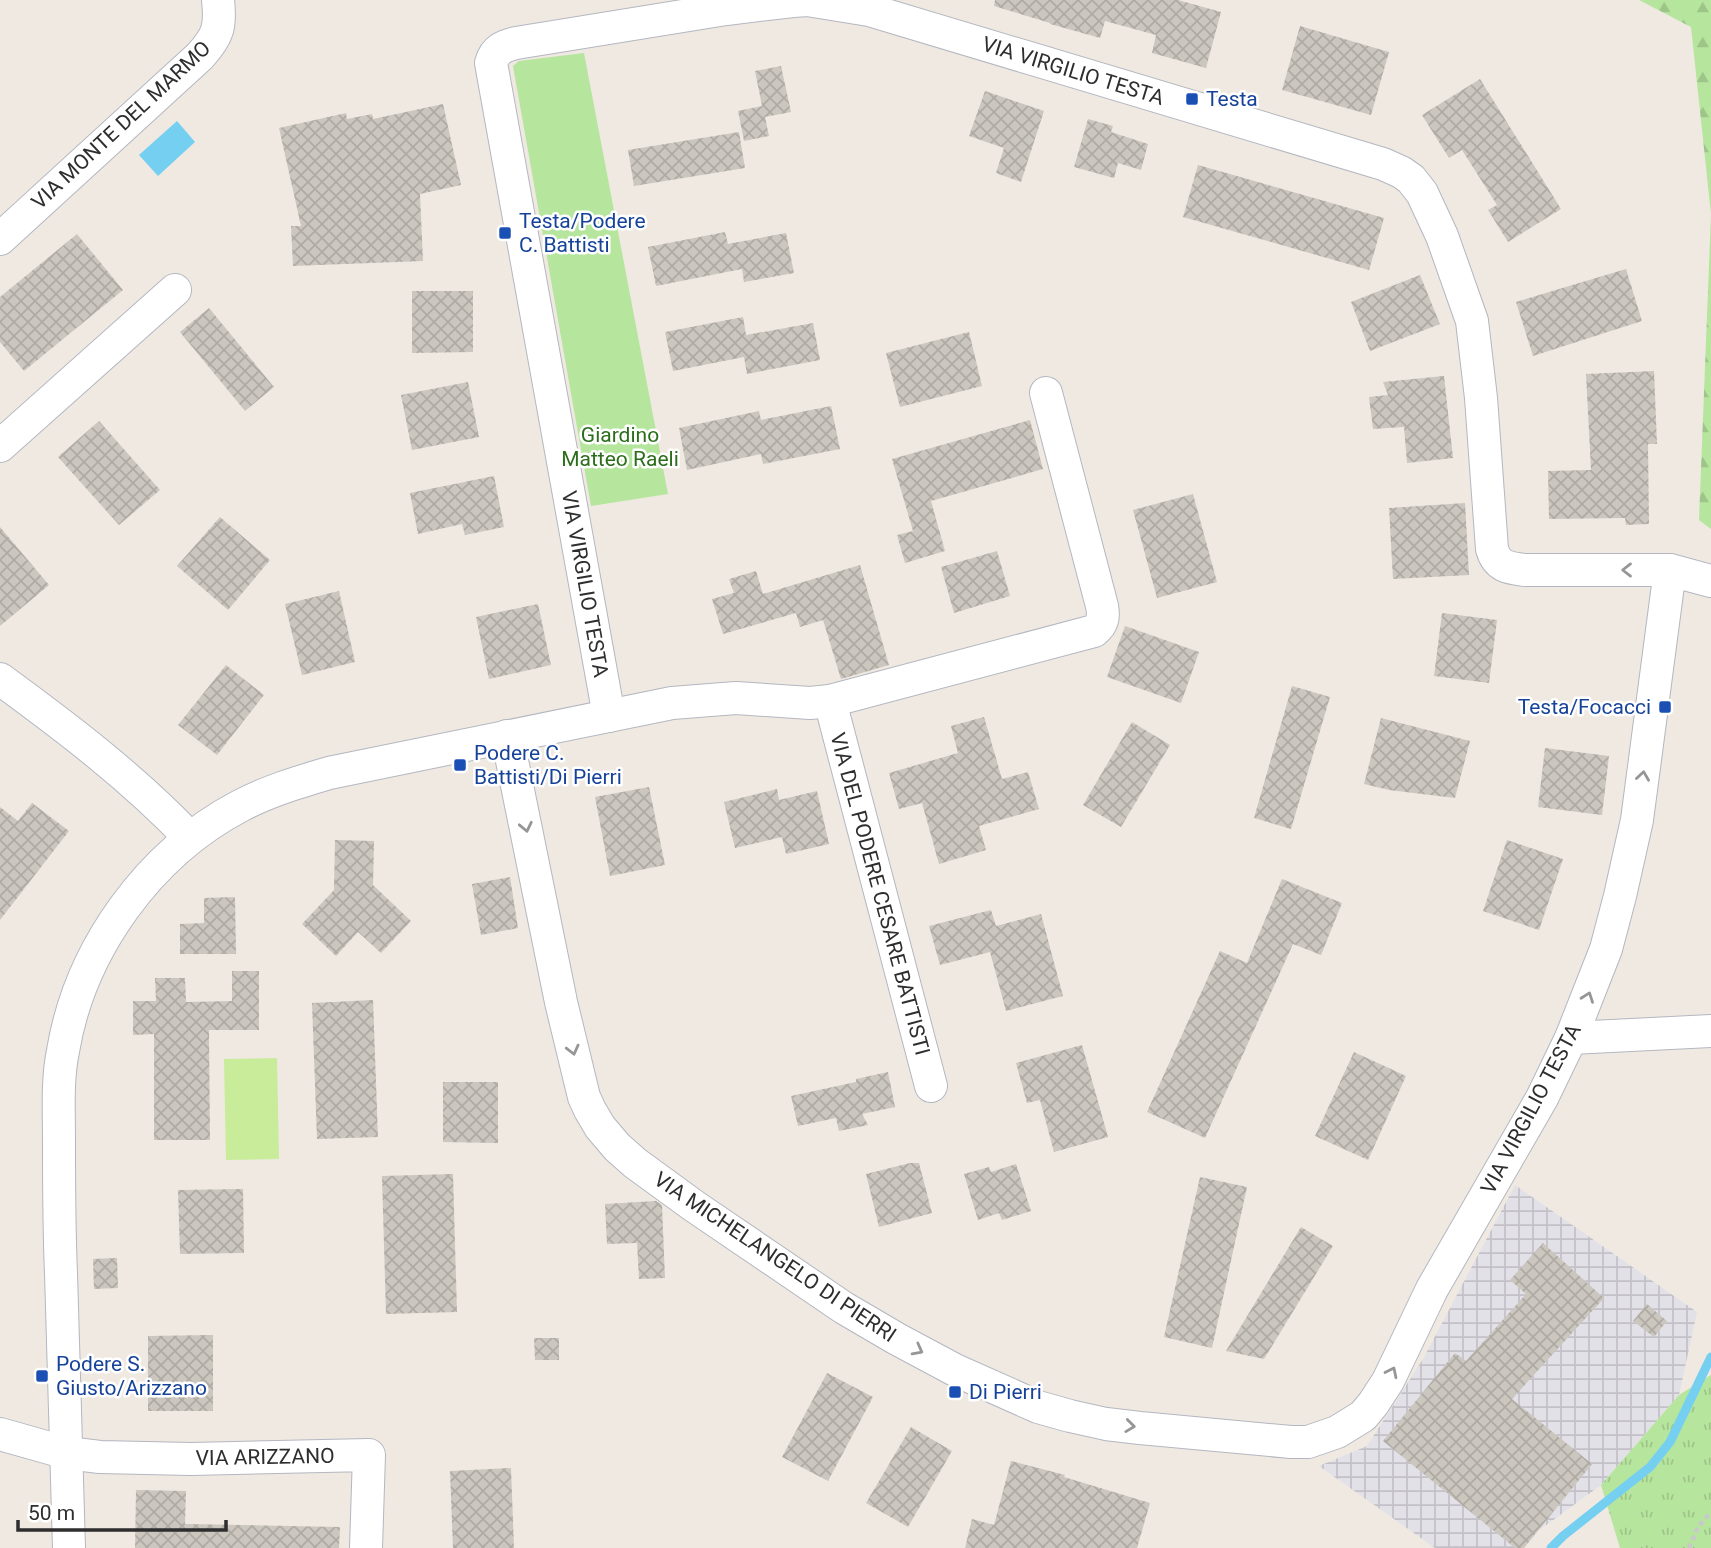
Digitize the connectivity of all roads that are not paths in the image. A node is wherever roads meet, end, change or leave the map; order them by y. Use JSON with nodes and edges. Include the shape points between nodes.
{"nodes":[{"id":1,"x":218,"y":0,"type":"edge"},
{"id":2,"x":0,"y":239,"type":"edge"},
{"id":3,"x":175,"y":290,"type":"dead end"},
{"id":4,"x":1046,"y":393,"type":"dead end"},
{"id":5,"x":0,"y":446,"type":"edge"},
{"id":6,"x":1670,"y":570,"type":"junction"},
{"id":7,"x":1711,"y":581,"type":"edge"},
{"id":8,"x":0,"y":679,"type":"edge"},
{"id":9,"x":830,"y":701,"type":"junction"},
{"id":10,"x":609,"y":716,"type":"junction"},
{"id":11,"x":507,"y":736,"type":"junction"},
{"id":12,"x":190,"y":838,"type":"junction"},
{"id":13,"x":1711,"y":1031,"type":"edge"},
{"id":14,"x":1571,"y":1038,"type":"junction"},
{"id":15,"x":931,"y":1086,"type":"dead end"},
{"id":16,"x":1351,"y":1424,"type":"joint"},
{"id":17,"x":0,"y":1434,"type":"edge"},
{"id":18,"x":67,"y":1453,"type":"junction"},
{"id":19,"x":69,"y":1548,"type":"edge"},
{"id":20,"x":366,"y":1548,"type":"edge"}],
"edges":[{"from":1,"to":2,"type":"street","name":"VIA MONTE DEL MARMO","via":[[219,24],[211,44]]},
{"from":3,"to":5,"type":"street"},
{"from":4,"to":9,"type":"street","via":[[1102,606],[1100,625],[1091,632]]},
{"from":6,"to":7,"type":"street"},
{"from":6,"to":10,"type":"street","name":"VIA VIRGILIO TESTA","one_way":true,"via":[[1525,570],[1496,560],[1472,321],[1430,206],[1416,184],[1390,166],[869,10],[807,0],[726,9],[516,43],[493,55],[491,63]]},
{"from":14,"to":6,"type":"street","name":"VIA VIRGILIO TESTA","one_way":true,"via":[[1606,949],[1637,820]]},
{"from":8,"to":12,"type":"street","via":[[62,724]]},
{"from":9,"to":10,"type":"street","via":[[709,699]]},
{"from":9,"to":15,"type":"street","name":"VIA DEL PODERE CESARE BATTISTI"},
{"from":10,"to":11,"type":"street"},
{"from":11,"to":12,"type":"street","via":[[294,783],[253,799]]},
{"from":11,"to":16,"type":"street","name":"VIA MICHELANGELO DI PIERRI","one_way":true,"via":[[584,1097],[600,1127],[635,1163],[844,1308],[955,1370],[1038,1407],[1106,1423],[1291,1443],[1308,1442]]},
{"from":12,"to":18,"type":"street","via":[[149,877],[108,933],[86,975],[66,1030],[59,1097],[59,1213]]},
{"from":13,"to":14,"type":"street"},
{"from":16,"to":14,"type":"street","name":"VIA VIRGILIO TESTA","one_way":true,"via":[[1363,1416],[1388,1381],[1432,1289]]},
{"from":17,"to":18,"type":"street"},
{"from":18,"to":19,"type":"street"},
{"from":18,"to":20,"type":"street","name":"VIA ARIZZANO","via":[[151,1459],[369,1455]]}]}
